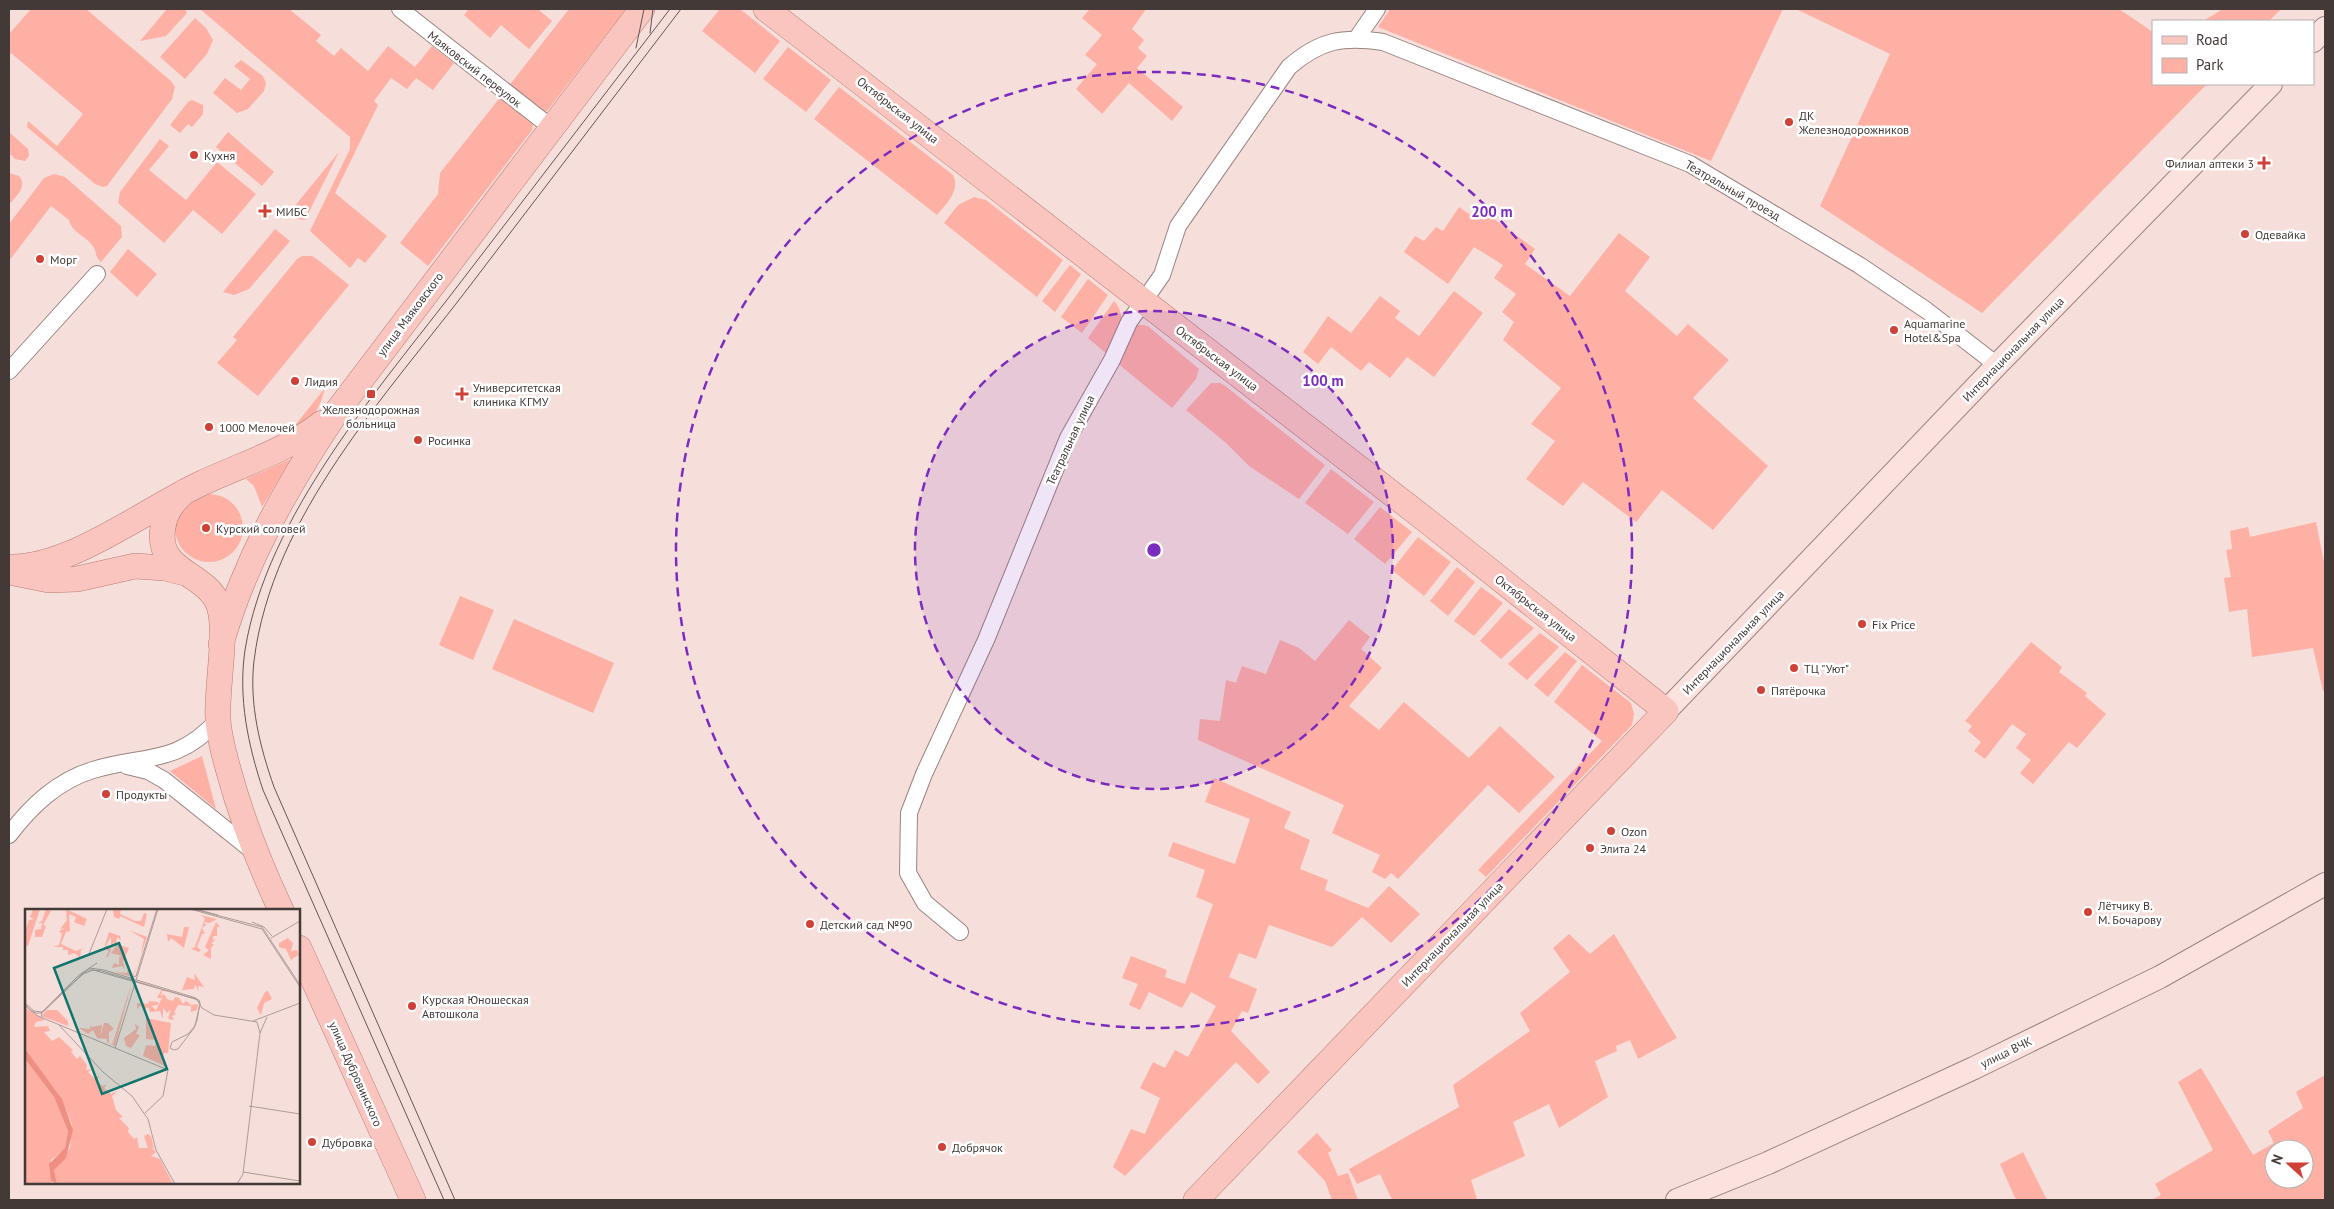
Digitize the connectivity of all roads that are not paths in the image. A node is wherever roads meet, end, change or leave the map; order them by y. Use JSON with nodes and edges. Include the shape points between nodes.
{"nodes":[{"id":1,"x":400,"y":9,"type":"edge"},
{"id":2,"x":642,"y":9,"type":"edge"},
{"id":3,"x":766,"y":9,"type":"edge"},
{"id":4,"x":1378,"y":9,"type":"edge"},
{"id":5,"x":2325,"y":28,"type":"edge"},
{"id":6,"x":1357,"y":38,"type":"junction"},
{"id":7,"x":2314,"y":39,"type":"edge"},
{"id":8,"x":2270,"y":85,"type":"edge"},
{"id":9,"x":552,"y":128,"type":"junction"},
{"id":10,"x":97,"y":274,"type":"dead end"},
{"id":11,"x":1143,"y":302,"type":"junction"},
{"id":12,"x":1997,"y":365,"type":"junction"},
{"id":13,"x":9,"y":371,"type":"edge"},
{"id":14,"x":335,"y":414,"type":"junction"},
{"id":15,"x":184,"y":492,"type":"junction"},
{"id":16,"x":9,"y":567,"type":"edge"},
{"id":17,"x":9,"y":572,"type":"edge"},
{"id":18,"x":186,"y":574,"type":"junction"},
{"id":19,"x":221,"y":644,"type":"junction"},
{"id":20,"x":1666,"y":711,"type":"junction"},
{"id":21,"x":218,"y":720,"type":"junction"},
{"id":22,"x":115,"y":765,"type":"junction"},
{"id":23,"x":9,"y":835,"type":"edge"},
{"id":24,"x":255,"y":854,"type":"junction"},
{"id":25,"x":2325,"y":884,"type":"edge"},
{"id":26,"x":281,"y":909,"type":"edge"},
{"id":27,"x":960,"y":932,"type":"dead end"},
{"id":28,"x":300,"y":950,"type":"edge"},
{"id":29,"x":413,"y":1200,"type":"edge"},
{"id":30,"x":1196,"y":1200,"type":"edge"},
{"id":31,"x":1677,"y":1200,"type":"edge"}],
"edges":[{"from":1,"to":9,"type":"street","name":"Маяковский переулок"},
{"from":2,"to":9,"type":"main road","name":"улица Маяковского"},
{"from":3,"to":11,"type":"main road","name":"Октябрьская улица"},
{"from":4,"to":6,"type":"street"},
{"from":5,"to":7,"type":"main road"},
{"from":6,"to":11,"type":"street","name":"Театральная улица","via":[[1308,51],[1289,67],[1178,226],[1162,275]]},
{"from":6,"to":12,"type":"street","name":"Театральный проезд","via":[[1383,42],[1690,164],[1866,270],[1926,310]]},
{"from":8,"to":12,"type":"main road","name":"Интернациональная улица"},
{"from":9,"to":14,"type":"main road","name":"улица Маяковского"},
{"from":10,"to":13,"type":"street"},
{"from":11,"to":20,"type":"main road","name":"Октябрьская улица","via":[[1426,520]]},
{"from":11,"to":27,"type":"street","name":"Театральная улица","via":[[1129,322],[1112,360],[1068,438],[986,640],[909,813],[910,879],[925,903]]},
{"from":12,"to":20,"type":"main road","name":"Интернациональная улица"},
{"from":14,"to":15,"type":"main road","via":[[294,443]]},
{"from":14,"to":19,"type":"main road","name":"улица Маяковского","via":[[262,536],[232,603]]},
{"from":15,"to":16,"type":"main road","via":[[68,553],[33,565]]},
{"from":15,"to":18,"type":"main road","via":[[169,508],[162,539],[167,555]]},
{"from":17,"to":18,"type":"main road","via":[[63,580],[135,566],[166,568]]},
{"from":18,"to":19,"type":"main road","via":[[206,588],[219,605]]},
{"from":19,"to":21,"type":"main road"},
{"from":20,"to":30,"type":"main road","name":"Интернациональная улица"},
{"from":21,"to":22,"type":"street","via":[[193,744],[176,753]]},
{"from":21,"to":24,"type":"main road","via":[[239,811]]},
{"from":22,"to":23,"type":"street","via":[[72,778],[52,791],[28,811]]},
{"from":22,"to":24,"type":"street","via":[[148,770],[164,780]]},
{"from":24,"to":26,"type":"main road"},
{"from":25,"to":31,"type":"main road","name":"улица ВЧК","via":[[2160,977],[1974,1068],[1768,1163]]},
{"from":28,"to":29,"type":"main road","name":"улица Дубровинского"}]}
